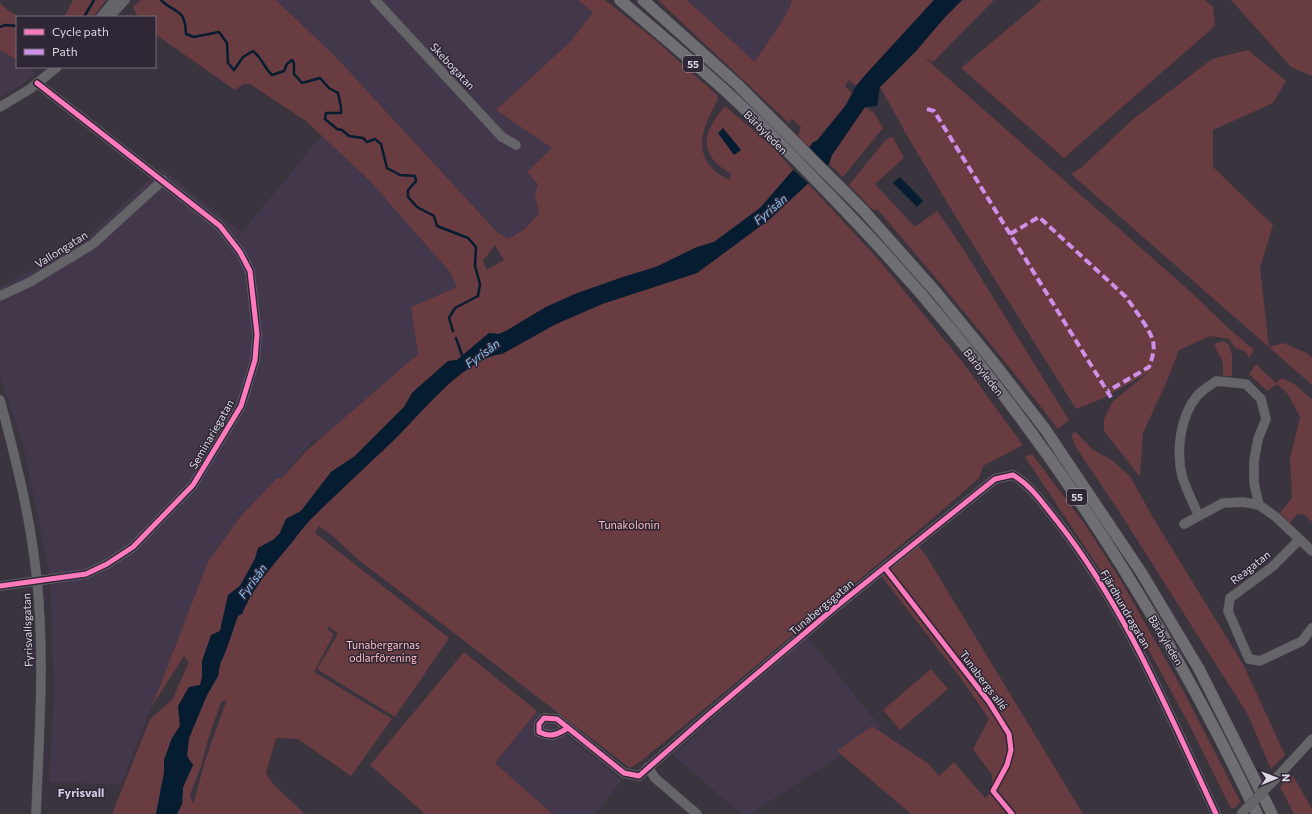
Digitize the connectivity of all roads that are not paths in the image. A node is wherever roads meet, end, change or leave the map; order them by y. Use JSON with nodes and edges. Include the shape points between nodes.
{"nodes":[{"id":1,"x":115,"y":0,"type":"edge"},
{"id":2,"x":126,"y":0,"type":"edge"},
{"id":3,"x":375,"y":0,"type":"edge"},
{"id":4,"x":620,"y":0,"type":"edge"},
{"id":5,"x":643,"y":0,"type":"edge"},
{"id":6,"x":102,"y":16,"type":"edge"},
{"id":7,"x":110,"y":16,"type":"edge"},
{"id":8,"x":56,"y":68,"type":"edge"},
{"id":9,"x":37,"y":83,"type":"junction"},
{"id":10,"x":0,"y":107,"type":"edge"},
{"id":11,"x":516,"y":144,"type":"dead end"},
{"id":12,"x":163,"y":180,"type":"junction"},
{"id":13,"x":0,"y":296,"type":"edge"},
{"id":14,"x":0,"y":400,"type":"edge"},
{"id":15,"x":1013,"y":475,"type":"joint"},
{"id":16,"x":1259,"y":505,"type":"junction"},
{"id":17,"x":1199,"y":516,"type":"junction"},
{"id":18,"x":1184,"y":524,"type":"dead end"},
{"id":19,"x":1299,"y":540,"type":"junction"},
{"id":20,"x":1312,"y":551,"type":"edge"},
{"id":21,"x":37,"y":581,"type":"junction"},
{"id":22,"x":0,"y":586,"type":"edge"},
{"id":23,"x":1312,"y":628,"type":"edge"},
{"id":24,"x":568,"y":728,"type":"dead end"},
{"id":25,"x":1312,"y":739,"type":"edge"},
{"id":26,"x":648,"y":767,"type":"junction"},
{"id":27,"x":1256,"y":812,"type":"edge"},
{"id":28,"x":36,"y":814,"type":"edge"},
{"id":29,"x":697,"y":814,"type":"edge"},
{"id":30,"x":1216,"y":814,"type":"edge"},
{"id":31,"x":1241,"y":814,"type":"edge"},
{"id":32,"x":1272,"y":814,"type":"edge"}],
"edges":[{"from":1,"to":6,"type":"street"},
{"from":2,"to":7,"type":"street"},
{"from":3,"to":11,"type":"street","name":"Skebogatan","via":[[502,137]]},
{"from":4,"to":27,"type":"main road","name":"Bärbyleden","number":"55","via":[[730,96],[854,219],[985,372],[1077,497],[1131,581],[1183,668]]},
{"from":5,"to":32,"type":"main road","name":"Bärbyleden","number":"55","via":[[738,85],[863,210],[935,291],[994,363],[1044,429],[1141,572],[1199,669]]},
{"from":8,"to":9,"type":"street"},
{"from":9,"to":10,"type":"street"},
{"from":9,"to":12,"type":"street","name":"Seminariegatan"},
{"from":12,"to":13,"type":"street","name":"Vallongatan","via":[[93,244],[30,282]]},
{"from":12,"to":21,"type":"street","name":"Seminariegatan","via":[[220,226],[240,252],[250,272],[257,334],[255,360],[241,406],[193,485],[133,547],[86,574]]},
{"from":14,"to":21,"type":"street","name":"Fyrisvallsgatan","via":[[18,468],[30,527]]},
{"from":15,"to":26,"type":"street","name":"Tunabergsgatan","via":[[995,479],[838,605]]},
{"from":15,"to":30,"type":"street","name":"Fjärdhundragatan","via":[[1026,482],[1074,543],[1133,637]]},
{"from":16,"to":17,"type":"street","via":[[1243,502],[1223,503]]},
{"from":16,"to":17,"type":"street","via":[[1254,483],[1254,461],[1258,439],[1266,419],[1261,399],[1246,384],[1216,381],[1198,396],[1186,414],[1181,434],[1179,456],[1182,476]]},
{"from":16,"to":19,"type":"street","via":[[1276,517]]},
{"from":17,"to":18,"type":"street"},
{"from":19,"to":20,"type":"street"},
{"from":19,"to":23,"type":"street","name":"Reagatan","via":[[1272,566],[1230,598],[1228,611],[1249,659],[1260,661],[1302,641]]},
{"from":21,"to":22,"type":"street","name":"Seminariegatan"},
{"from":21,"to":28,"type":"street","name":"Fyrisvallsgatan","via":[[41,687]]},
{"from":24,"to":26,"type":"street","name":"Tunabergsgatan","via":[[624,773],[639,776]]},
{"from":25,"to":31,"type":"street","bridge":true},
{"from":26,"to":29,"type":"street","via":[[655,778]]}]}
